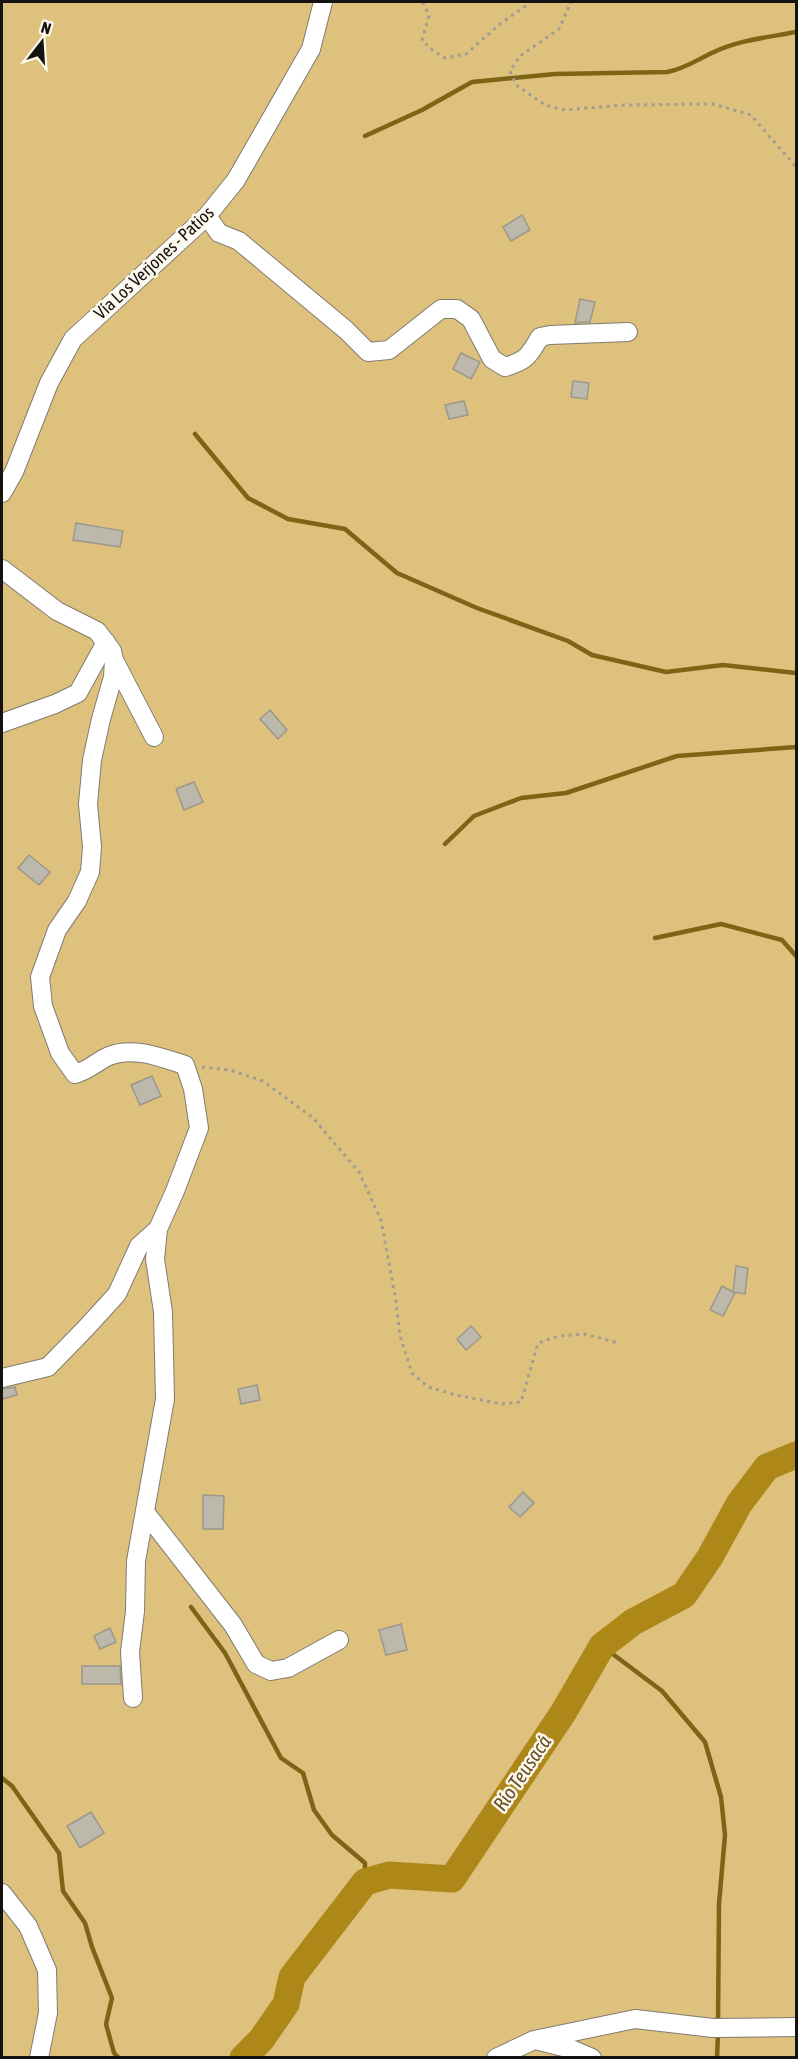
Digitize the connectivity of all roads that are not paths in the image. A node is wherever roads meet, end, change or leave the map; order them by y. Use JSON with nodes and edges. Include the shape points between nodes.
{"nodes":[{"id":1,"x":323,"y":2,"type":"edge"},
{"id":2,"x":207,"y":216,"type":"junction"},
{"id":3,"x":628,"y":332,"type":"dead end"},
{"id":4,"x":2,"y":493,"type":"edge"},
{"id":5,"x":2,"y":569,"type":"edge"},
{"id":6,"x":106,"y":642,"type":"junction"},
{"id":7,"x":114,"y":660,"type":"junction"},
{"id":8,"x":2,"y":723,"type":"edge"},
{"id":9,"x":154,"y":736,"type":"dead end"},
{"id":10,"x":158,"y":1229,"type":"junction"},
{"id":11,"x":2,"y":1378,"type":"edge"},
{"id":12,"x":145,"y":1512,"type":"junction"},
{"id":13,"x":339,"y":1640,"type":"dead end"},
{"id":14,"x":133,"y":1698,"type":"dead end"},
{"id":15,"x":2,"y":1893,"type":"edge"},
{"id":16,"x":796,"y":2027,"type":"edge"},
{"id":17,"x":534,"y":2040,"type":"junction"},
{"id":18,"x":39,"y":2058,"type":"edge"},
{"id":19,"x":496,"y":2058,"type":"edge"},
{"id":20,"x":592,"y":2058,"type":"edge"}],
"edges":[{"from":1,"to":2,"type":"street","name":"Vía Los Verjones - Patios","via":[[310,49],[236,180]]},
{"from":2,"to":3,"type":"street","via":[[219,232],[239,242],[368,352],[388,350],[441,309],[457,309],[471,320],[492,359],[505,367],[520,363],[540,337]]},
{"from":2,"to":4,"type":"street","name":"Vía Los Verjones - Patios","via":[[73,339],[49,383]]},
{"from":5,"to":6,"type":"street","via":[[57,612],[97,631]]},
{"from":6,"to":7,"type":"street"},
{"from":6,"to":8,"type":"street","via":[[78,693]]},
{"from":7,"to":9,"type":"street"},
{"from":7,"to":10,"type":"street","via":[[92,760],[88,804],[90,872],[77,901],[57,930],[40,977],[43,1006],[60,1053],[75,1074],[110,1056],[135,1052],[185,1065],[199,1128]]},
{"from":10,"to":11,"type":"street","via":[[139,1246],[117,1294],[48,1367]]},
{"from":10,"to":12,"type":"street","via":[[155,1259],[163,1312],[165,1399]]},
{"from":12,"to":13,"type":"street","via":[[233,1625],[256,1664],[271,1671],[288,1668]]},
{"from":12,"to":14,"type":"street","via":[[136,1561],[130,1652]]},
{"from":15,"to":18,"type":"street","via":[[28,1926],[47,1970],[48,2013]]},
{"from":16,"to":17,"type":"street","via":[[713,2028],[635,2019]]},
{"from":17,"to":19,"type":"street"},
{"from":17,"to":20,"type":"street"}]}
